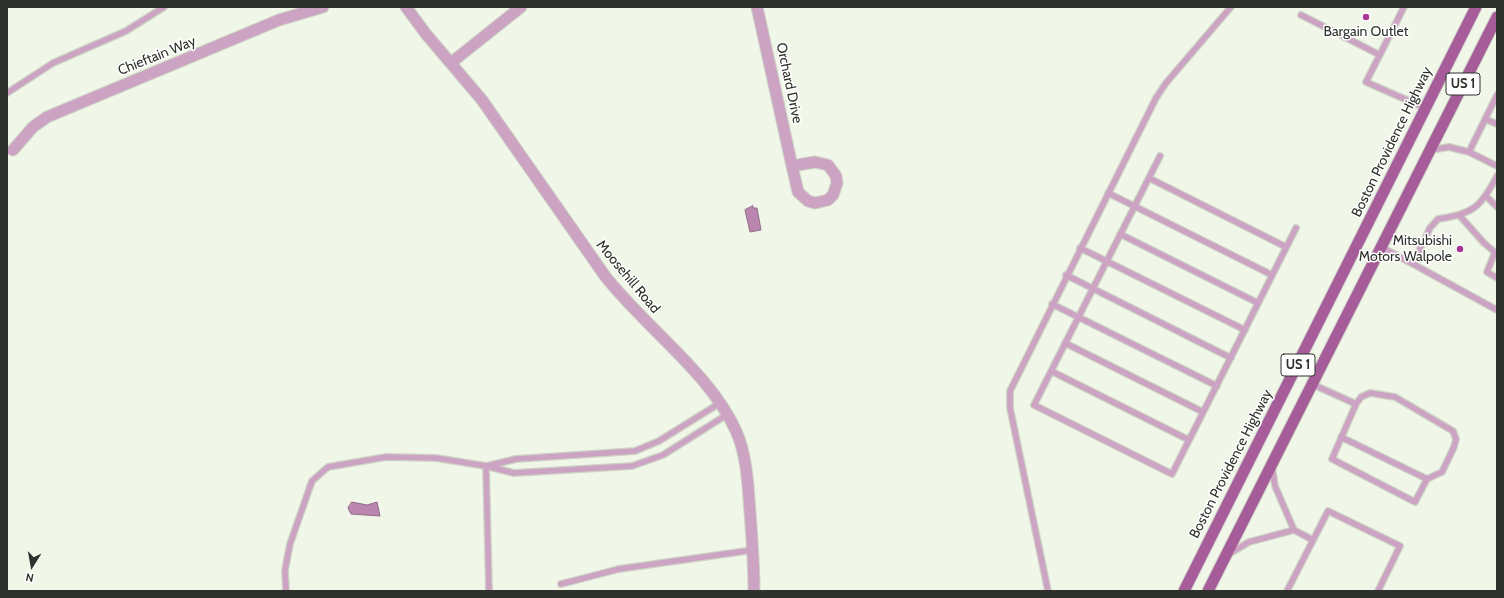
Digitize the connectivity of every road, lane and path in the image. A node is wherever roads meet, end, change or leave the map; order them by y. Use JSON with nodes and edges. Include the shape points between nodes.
{"nodes":[{"id":1,"x":164,"y":7,"type":"edge"},
{"id":2,"x":323,"y":7,"type":"edge"},
{"id":3,"x":406,"y":7,"type":"edge"},
{"id":4,"x":521,"y":7,"type":"edge"},
{"id":5,"x":757,"y":7,"type":"edge"},
{"id":6,"x":1231,"y":7,"type":"edge"},
{"id":7,"x":1404,"y":7,"type":"edge"},
{"id":8,"x":1476,"y":7,"type":"edge"},
{"id":9,"x":1301,"y":15,"type":"dead end"},
{"id":10,"x":1497,"y":16,"type":"edge"},
{"id":11,"x":1380,"y":55,"type":"junction"},
{"id":12,"x":452,"y":62,"type":"junction"},
{"id":13,"x":7,"y":93,"type":"edge"},
{"id":14,"x":1497,"y":95,"type":"edge"},
{"id":15,"x":1425,"y":108,"type":"junction"},
{"id":16,"x":1485,"y":119,"type":"junction"},
{"id":17,"x":1497,"y":124,"type":"edge"},
{"id":18,"x":13,"y":150,"type":"dead end"},
{"id":19,"x":1429,"y":151,"type":"junction"},
{"id":20,"x":1470,"y":152,"type":"junction"},
{"id":21,"x":1160,"y":156,"type":"dead end"},
{"id":22,"x":792,"y":166,"type":"junction"},
{"id":23,"x":1497,"y":166,"type":"edge"},
{"id":24,"x":1497,"y":176,"type":"edge"},
{"id":25,"x":1148,"y":178,"type":"junction"},
{"id":26,"x":1108,"y":193,"type":"junction"},
{"id":27,"x":1487,"y":197,"type":"junction"},
{"id":28,"x":1134,"y":206,"type":"junction"},
{"id":29,"x":1497,"y":207,"type":"edge"},
{"id":30,"x":1460,"y":216,"type":"junction"},
{"id":31,"x":1296,"y":228,"type":"dead end"},
{"id":32,"x":1120,"y":234,"type":"junction"},
{"id":33,"x":1286,"y":247,"type":"junction"},
{"id":34,"x":1381,"y":247,"type":"junction"},
{"id":35,"x":1080,"y":248,"type":"junction"},
{"id":36,"x":1496,"y":253,"type":"edge"},
{"id":37,"x":1107,"y":261,"type":"junction"},
{"id":38,"x":1413,"y":264,"type":"junction"},
{"id":39,"x":1066,"y":275,"type":"junction"},
{"id":40,"x":1272,"y":275,"type":"junction"},
{"id":41,"x":1497,"y":278,"type":"edge"},
{"id":42,"x":1093,"y":289,"type":"junction"},
{"id":43,"x":1258,"y":303,"type":"junction"},
{"id":44,"x":1052,"y":304,"type":"junction"},
{"id":45,"x":1497,"y":310,"type":"edge"},
{"id":46,"x":1079,"y":317,"type":"junction"},
{"id":47,"x":1245,"y":330,"type":"junction"},
{"id":48,"x":1065,"y":343,"type":"junction"},
{"id":49,"x":1231,"y":358,"type":"junction"},
{"id":50,"x":1051,"y":371,"type":"junction"},
{"id":51,"x":1312,"y":384,"type":"junction"},
{"id":52,"x":1217,"y":386,"type":"junction"},
{"id":53,"x":720,"y":403,"type":"junction"},
{"id":54,"x":1356,"y":404,"type":"junction"},
{"id":55,"x":1203,"y":412,"type":"junction"},
{"id":56,"x":728,"y":414,"type":"junction"},
{"id":57,"x":1341,"y":437,"type":"junction"},
{"id":58,"x":1189,"y":440,"type":"junction"},
{"id":59,"x":1272,"y":464,"type":"junction"},
{"id":60,"x":486,"y":466,"type":"junction"},
{"id":61,"x":1427,"y":480,"type":"junction"},
{"id":62,"x":1294,"y":530,"type":"junction"},
{"id":63,"x":1313,"y":540,"type":"junction"},
{"id":64,"x":753,"y":550,"type":"junction"},
{"id":65,"x":1227,"y":555,"type":"junction"},
{"id":66,"x":561,"y":584,"type":"dead end"},
{"id":67,"x":286,"y":591,"type":"edge"},
{"id":68,"x":489,"y":591,"type":"edge"},
{"id":69,"x":754,"y":591,"type":"edge"},
{"id":70,"x":1048,"y":591,"type":"edge"},
{"id":71,"x":1184,"y":591,"type":"edge"},
{"id":72,"x":1208,"y":591,"type":"edge"},
{"id":73,"x":1287,"y":591,"type":"edge"},
{"id":74,"x":1378,"y":591,"type":"edge"}],
"edges":[{"from":1,"to":13,"type":"lane","via":[[126,31],[53,63]]},
{"from":2,"to":18,"type":"street","name":"Chieftain Way","via":[[285,18],[47,117],[30,130]]},
{"from":3,"to":12,"type":"street","name":"Moosehill Road"},
{"from":4,"to":12,"type":"street"},
{"from":5,"to":22,"type":"street","name":"Orchard Drive"},
{"from":6,"to":26,"type":"lane","via":[[1160,90]]},
{"from":7,"to":11,"type":"lane"},
{"from":8,"to":15,"type":"main road","name":"Boston Providence Highway","number":"US 1"},
{"from":9,"to":11,"type":"lane"},
{"from":10,"to":19,"type":"main road","number":"US 1"},
{"from":11,"to":15,"type":"lane","via":[[1366,82]]},
{"from":12,"to":53,"type":"street","name":"Moosehill Road","via":[[487,106],[582,246],[616,290],[694,371]]},
{"from":14,"to":16,"type":"lane"},
{"from":15,"to":71,"type":"main road","name":"Boston Providence Highway","number":"US 1"},
{"from":16,"to":17,"type":"lane"},
{"from":16,"to":20,"type":"lane"},
{"from":19,"to":20,"type":"lane","via":[[1449,147]]},
{"from":19,"to":34,"type":"main road","number":"US 1"},
{"from":20,"to":23,"type":"lane"},
{"from":21,"to":25,"type":"lane"},
{"from":22,"to":22,"type":"street","name":"Orchard Drive","via":[[815,162],[828,165],[838,183],[833,195],[828,200],[815,203],[802,198],[798,192]]},
{"from":24,"to":27,"type":"lane"},
{"from":25,"to":28,"type":"lane"},
{"from":25,"to":33,"type":"lane"},
{"from":26,"to":28,"type":"lane"},
{"from":26,"to":35,"type":"lane"},
{"from":27,"to":29,"type":"lane"},
{"from":27,"to":30,"type":"lane"},
{"from":28,"to":32,"type":"lane"},
{"from":28,"to":40,"type":"lane"},
{"from":30,"to":36,"type":"lane"},
{"from":30,"to":38,"type":"lane","via":[[1438,219],[1430,228]]},
{"from":31,"to":33,"type":"lane"},
{"from":32,"to":37,"type":"lane"},
{"from":32,"to":43,"type":"lane"},
{"from":33,"to":40,"type":"lane"},
{"from":34,"to":38,"type":"lane"},
{"from":34,"to":51,"type":"main road","number":"US 1"},
{"from":35,"to":37,"type":"lane"},
{"from":35,"to":39,"type":"lane"},
{"from":36,"to":41,"type":"lane","via":[[1487,272]]},
{"from":37,"to":42,"type":"lane"},
{"from":37,"to":47,"type":"lane"},
{"from":38,"to":45,"type":"lane"},
{"from":39,"to":42,"type":"lane"},
{"from":39,"to":44,"type":"lane"},
{"from":40,"to":43,"type":"lane"},
{"from":42,"to":46,"type":"lane"},
{"from":42,"to":49,"type":"lane"},
{"from":43,"to":47,"type":"lane"},
{"from":44,"to":46,"type":"lane"},
{"from":44,"to":70,"type":"lane","via":[[1012,384],[1009,398]]},
{"from":46,"to":48,"type":"lane"},
{"from":46,"to":52,"type":"lane"},
{"from":47,"to":49,"type":"lane"},
{"from":48,"to":50,"type":"lane"},
{"from":48,"to":55,"type":"lane"},
{"from":49,"to":52,"type":"lane"},
{"from":50,"to":58,"type":"lane"},
{"from":50,"to":58,"type":"lane","via":[[1034,405],[1103,440],[1172,474]]},
{"from":51,"to":54,"type":"lane"},
{"from":51,"to":59,"type":"main road","number":"US 1"},
{"from":52,"to":55,"type":"lane"},
{"from":53,"to":56,"type":"street","name":"Moosehill Road"},
{"from":53,"to":60,"type":"lane","via":[[659,441],[635,451],[516,459]]},
{"from":54,"to":57,"type":"lane"},
{"from":54,"to":61,"type":"lane","via":[[1361,397],[1370,393],[1395,397],[1453,431],[1456,439],[1454,447],[1442,472]]},
{"from":55,"to":58,"type":"lane"},
{"from":56,"to":60,"type":"lane","via":[[663,455],[632,466],[514,473]]},
{"from":56,"to":64,"type":"street","name":"Moosehill Road","via":[[744,456]]},
{"from":57,"to":61,"type":"lane"},
{"from":57,"to":61,"type":"lane","via":[[1332,459],[1415,502]]},
{"from":59,"to":62,"type":"lane","via":[[1275,486]]},
{"from":59,"to":65,"type":"main road","number":"US 1"},
{"from":60,"to":67,"type":"lane","via":[[436,458],[386,457],[328,467],[312,482],[290,544],[285,570]]},
{"from":60,"to":68,"type":"lane"},
{"from":62,"to":63,"type":"lane"},
{"from":62,"to":65,"type":"lane","via":[[1249,542]]},
{"from":63,"to":73,"type":"lane"},
{"from":63,"to":74,"type":"lane","via":[[1328,511],[1400,546]]},
{"from":64,"to":66,"type":"lane","via":[[619,569]]},
{"from":64,"to":69,"type":"street","name":"Moosehill Road"},
{"from":65,"to":72,"type":"main road","number":"US 1"}]}
